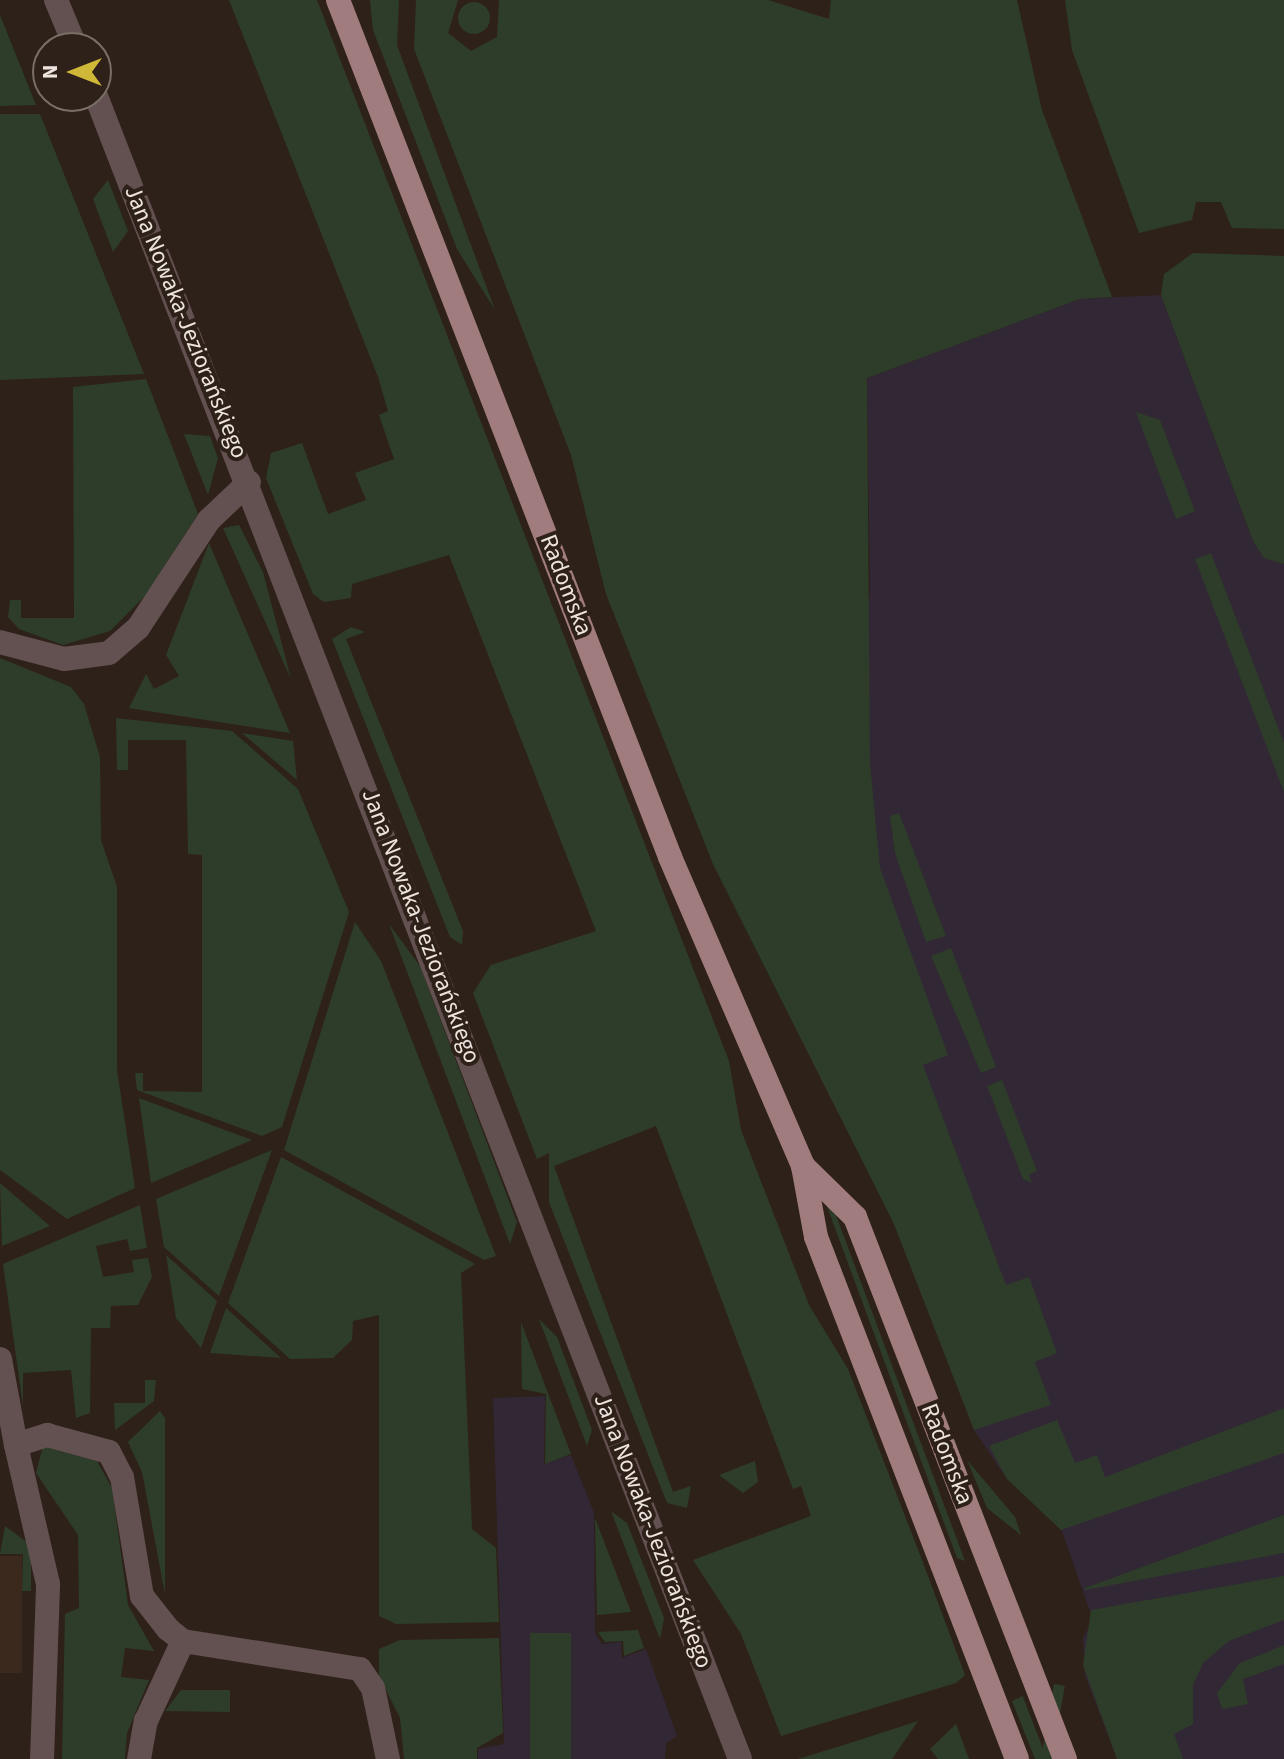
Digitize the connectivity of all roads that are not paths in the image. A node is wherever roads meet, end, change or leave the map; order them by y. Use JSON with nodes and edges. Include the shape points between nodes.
{"nodes":[{"id":1,"x":56,"y":0,"type":"edge"},
{"id":2,"x":338,"y":0,"type":"edge"},
{"id":3,"x":69,"y":32,"type":"edge"},
{"id":4,"x":102,"y":112,"type":"edge"},
{"id":5,"x":249,"y":482,"type":"junction"},
{"id":6,"x":0,"y":642,"type":"edge"},
{"id":7,"x":803,"y":1166,"type":"junction"},
{"id":8,"x":0,"y":1359,"type":"edge"},
{"id":9,"x":16,"y":1445,"type":"junction"},
{"id":10,"x":183,"y":1641,"type":"junction"},
{"id":11,"x":42,"y":1759,"type":"edge"},
{"id":12,"x":139,"y":1759,"type":"edge"},
{"id":13,"x":388,"y":1759,"type":"edge"},
{"id":14,"x":740,"y":1759,"type":"edge"},
{"id":15,"x":1017,"y":1759,"type":"edge"},
{"id":16,"x":1065,"y":1759,"type":"edge"}],
"edges":[{"from":1,"to":3,"type":"street"},
{"from":2,"to":7,"type":"main road","name":"Radomska","via":[[670,857]]},
{"from":4,"to":5,"type":"street","name":"Jana Nowaka-Jeziorańskiego"},
{"from":5,"to":6,"type":"street","via":[[209,520],[138,628],[109,653],[64,659]]},
{"from":5,"to":14,"type":"street","name":"Jana Nowaka-Jeziorańskiego"},
{"from":7,"to":15,"type":"main road","name":"Radomska","via":[[816,1237]]},
{"from":7,"to":16,"type":"main road","name":"Radomska","via":[[855,1217]]},
{"from":8,"to":9,"type":"street"},
{"from":9,"to":10,"type":"street","via":[[47,1435],[109,1452],[122,1477],[142,1596]]},
{"from":9,"to":11,"type":"street","via":[[48,1584]]},
{"from":10,"to":12,"type":"street","via":[[146,1721]]},
{"from":10,"to":13,"type":"street","via":[[360,1669],[373,1688]]}]}
